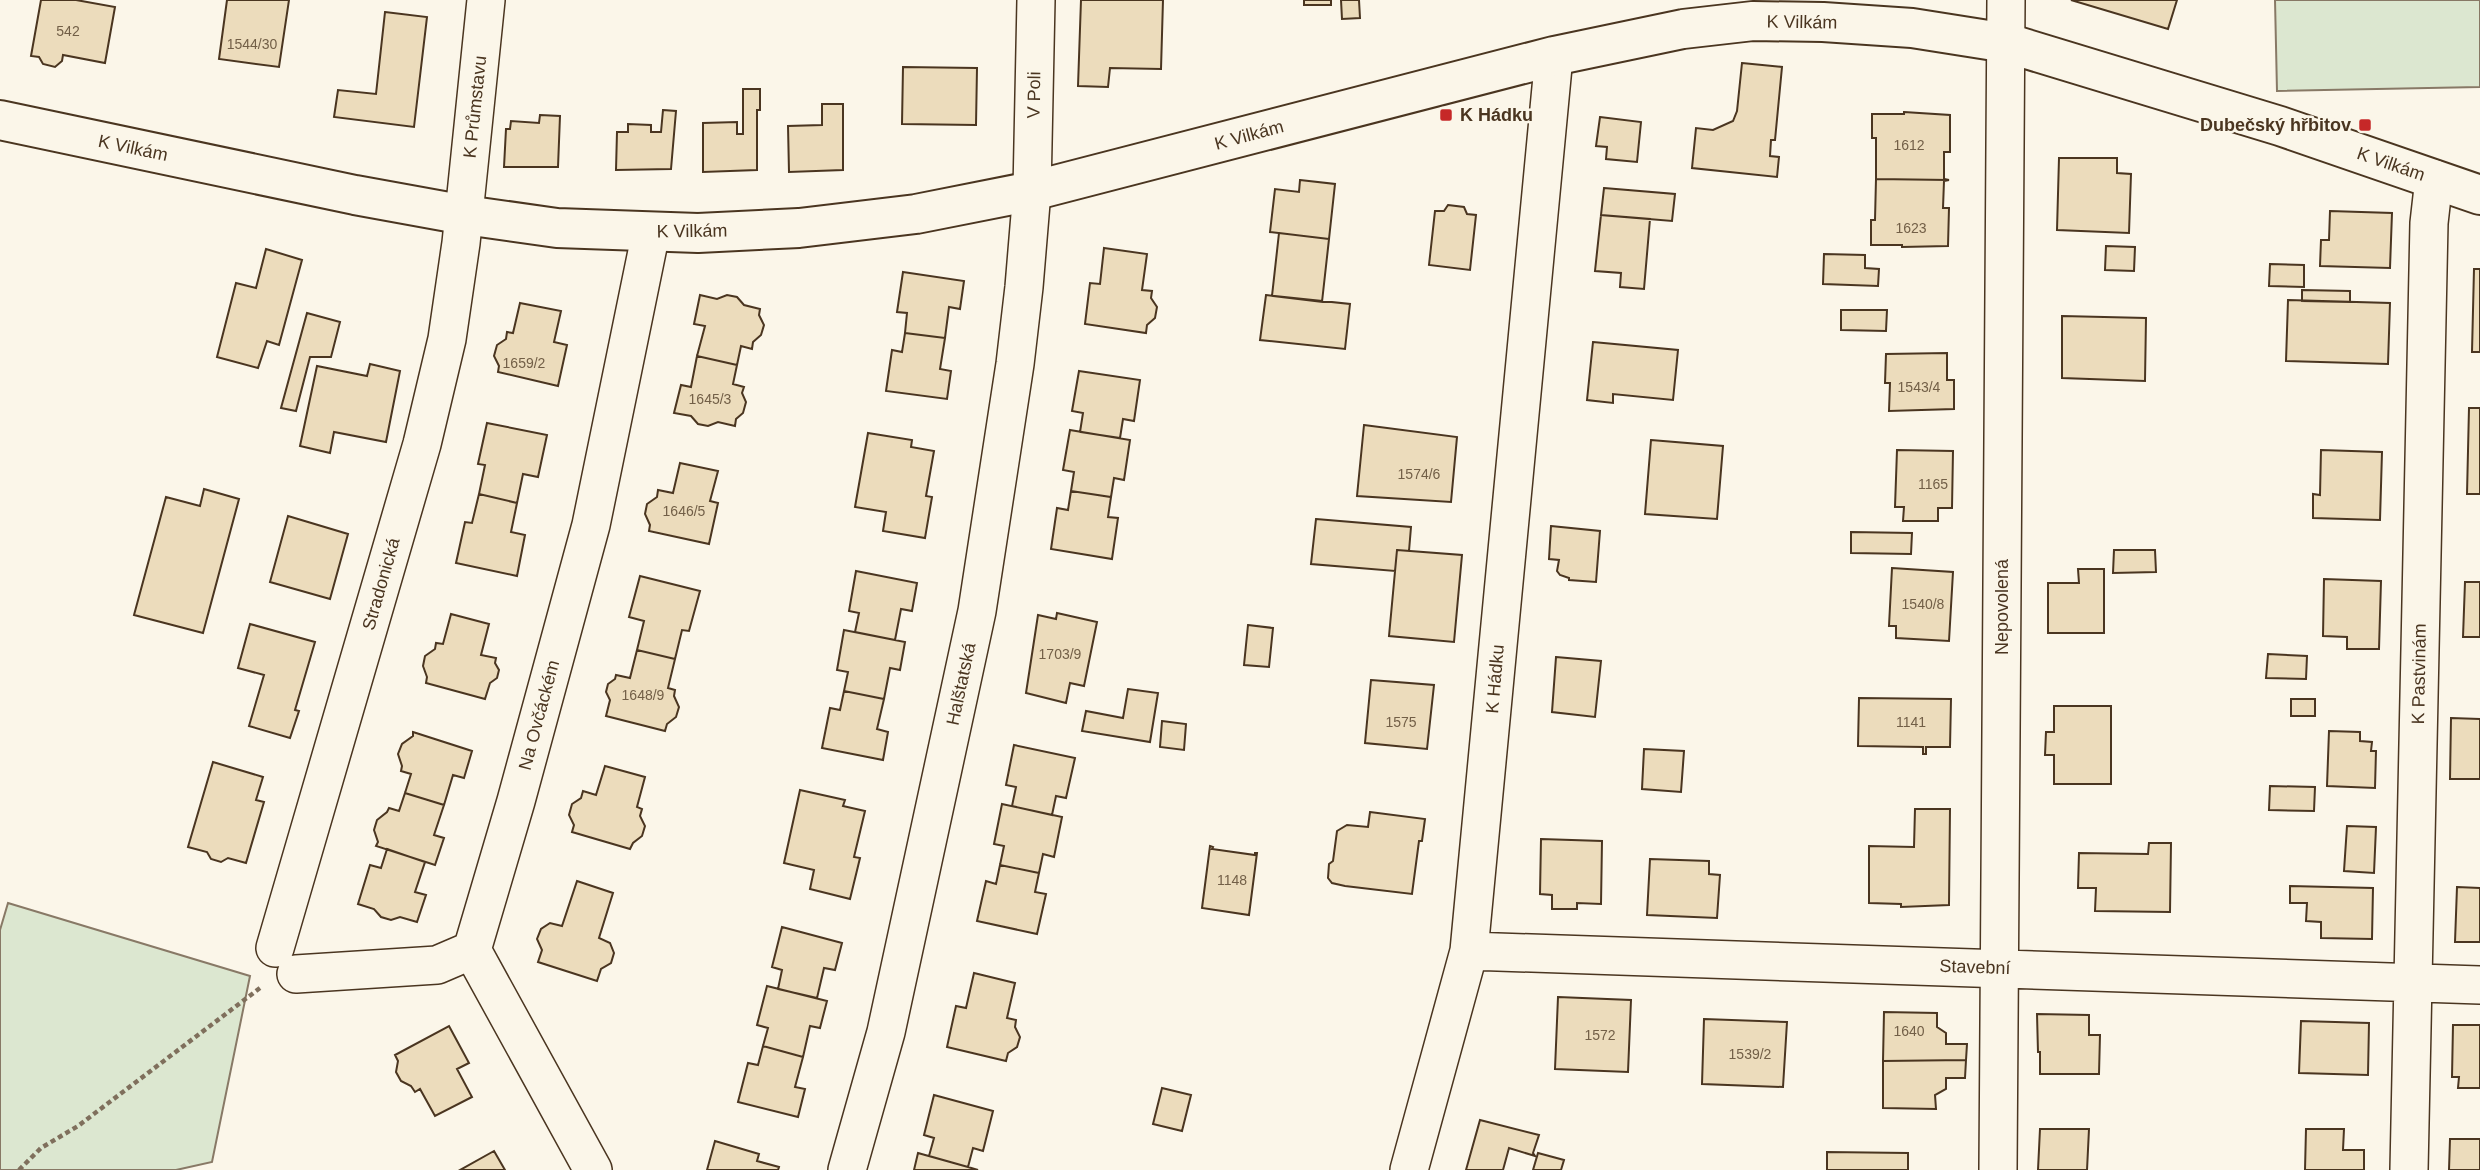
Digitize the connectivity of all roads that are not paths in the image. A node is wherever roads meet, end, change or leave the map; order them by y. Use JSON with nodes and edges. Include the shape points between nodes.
{"nodes":[{"id":1,"x":486,"y":0,"type":"edge"},
{"id":2,"x":1036,"y":0,"type":"edge"},
{"id":3,"x":2006,"y":0,"type":"edge"},
{"id":4,"x":2007,"y":43,"type":"junction"},
{"id":5,"x":1554,"y":55,"type":"junction"},
{"id":6,"x":0,"y":120,"type":"edge"},
{"id":7,"x":2434,"y":179,"type":"junction"},
{"id":8,"x":1032,"y":191,"type":"junction"},
{"id":9,"x":2480,"y":195,"type":"edge"},
{"id":10,"x":464,"y":215,"type":"junction"},
{"id":11,"x":651,"y":232,"type":"junction"},
{"id":12,"x":472,"y":950,"type":"junction"},
{"id":13,"x":1469,"y":951,"type":"junction"},
{"id":14,"x":1999,"y":967,"type":"junction"},
{"id":15,"x":2411,"y":984,"type":"junction"},
{"id":16,"x":2480,"y":985,"type":"edge"},
{"id":17,"x":593,"y":1170,"type":"edge"},
{"id":18,"x":847,"y":1170,"type":"edge"},
{"id":19,"x":1409,"y":1170,"type":"edge"},
{"id":20,"x":1998,"y":1170,"type":"edge"},
{"id":21,"x":2409,"y":1170,"type":"edge"}],
"edges":[{"from":1,"to":10,"type":"street","name":"K Průmstavu"},
{"from":2,"to":8,"type":"street","name":"V Poli"},
{"from":3,"to":4,"type":"street","name":"Nepovolená"},
{"from":4,"to":5,"type":"street","name":"K Vilkám","via":[[1912,28],[1753,21],[1683,29]]},
{"from":4,"to":7,"type":"street","name":"K Vilkám","via":[[2280,126]]},
{"from":4,"to":14,"type":"street","name":"Nepovolená"},
{"from":5,"to":8,"type":"street","name":"K Vilkám"},
{"from":5,"to":13,"type":"street","name":"K Hádku"},
{"from":6,"to":10,"type":"street","name":"K Vilkám"},
{"from":7,"to":9,"type":"street","name":"K Vilkám"},
{"from":7,"to":15,"type":"street","name":"K Pastvinám","via":[[2429,223]]},
{"from":8,"to":11,"type":"street","name":"K Vilkám","via":[[916,215],[799,228]]},
{"from":8,"to":18,"type":"street","name":"Halštatská","via":[[1015,364],[977,611],[886,1032]]},
{"from":10,"to":11,"type":"street","name":"K Vilkám","via":[[557,228]]},
{"from":10,"to":12,"type":"street","name":"Stradonická","via":[[447,339],[422,444],[279,968],[437,965]]},
{"from":11,"to":12,"type":"street","name":"Na Ovčáckém","via":[[591,525]]},
{"from":12,"to":17,"type":"street"},
{"from":13,"to":14,"type":"street","name":"Stavební"},
{"from":13,"to":19,"type":"street","name":"K Hádku"},
{"from":14,"to":15,"type":"street","name":"Stavební"},
{"from":14,"to":20,"type":"street","name":"Nepovolená"},
{"from":15,"to":16,"type":"street","name":"Stavební"},
{"from":15,"to":21,"type":"street","name":"K Pastvinám"}]}
